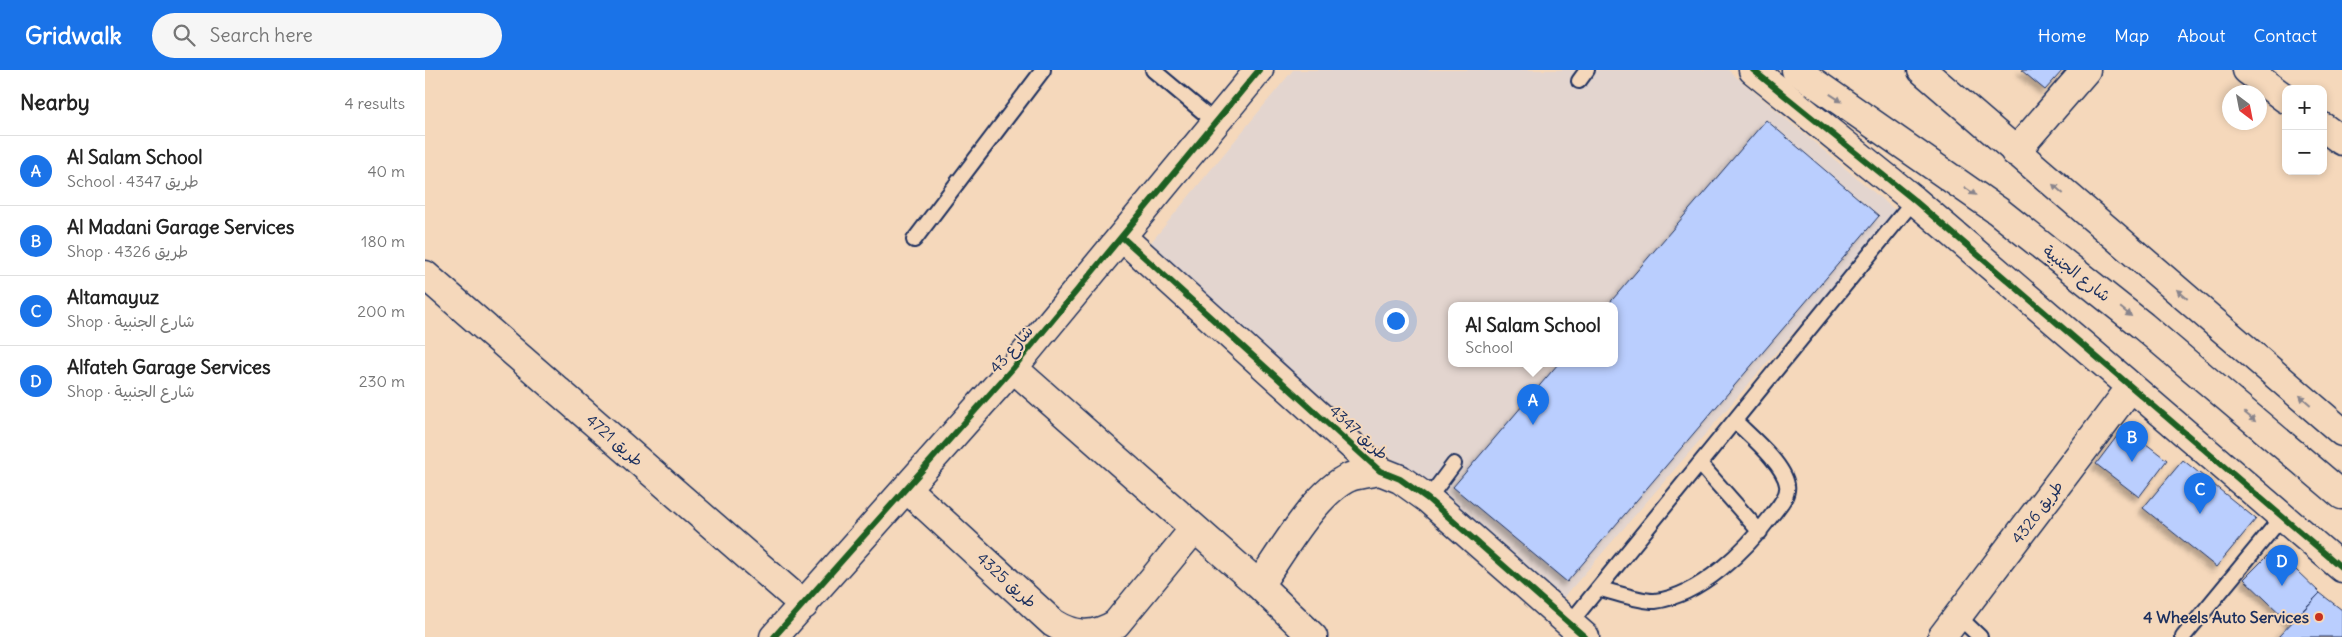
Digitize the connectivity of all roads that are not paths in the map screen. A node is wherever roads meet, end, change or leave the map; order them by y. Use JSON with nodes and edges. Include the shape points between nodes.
{"nodes":[{"id":1,"x":1043,"y":70,"type":"edge"},
{"id":2,"x":1153,"y":70,"type":"edge"},
{"id":3,"x":1259,"y":70,"type":"edge"},
{"id":4,"x":1753,"y":70,"type":"edge"},
{"id":5,"x":1796,"y":70,"type":"edge"},
{"id":6,"x":1922,"y":70,"type":"edge"},
{"id":7,"x":2086,"y":70,"type":"edge"},
{"id":8,"x":2247,"y":70,"type":"edge"},
{"id":9,"x":2282,"y":96,"type":"edge"},
{"id":10,"x":1215,"y":122,"type":"junction"},
{"id":11,"x":2327,"y":130,"type":"edge"},
{"id":12,"x":2342,"y":141,"type":"edge"},
{"id":13,"x":2015,"y":152,"type":"junction"},
{"id":14,"x":1914,"y":200,"type":"junction"},
{"id":15,"x":1122,"y":237,"type":"junction"},
{"id":16,"x":914,"y":240,"type":"dead end"},
{"id":17,"x":425,"y":275,"type":"edge"},
{"id":18,"x":1013,"y":368,"type":"junction"},
{"id":19,"x":2131,"y":387,"type":"junction"},
{"id":20,"x":1735,"y":421,"type":"junction"},
{"id":21,"x":2342,"y":432,"type":"edge"},
{"id":22,"x":1453,"y":464,"type":"dead end"},
{"id":23,"x":1700,"y":464,"type":"junction"},
{"id":24,"x":1380,"y":471,"type":"junction"},
{"id":25,"x":907,"y":489,"type":"junction"},
{"id":26,"x":2342,"y":495,"type":"edge"},
{"id":27,"x":1428,"y":498,"type":"junction"},
{"id":28,"x":2282,"y":517,"type":"junction"},
{"id":29,"x":1194,"y":529,"type":"junction"},
{"id":30,"x":1760,"y":532,"type":"junction"},
{"id":31,"x":2342,"y":568,"type":"edge"},
{"id":32,"x":1259,"y":585,"type":"junction"},
{"id":33,"x":1600,"y":589,"type":"junction"},
{"id":34,"x":804,"y":605,"type":"junction"},
{"id":35,"x":1950,"y":627,"type":"edge"},
{"id":36,"x":1577,"y":630,"type":"edge"},
{"id":37,"x":1077,"y":636,"type":"edge"},
{"id":38,"x":774,"y":637,"type":"edge"},
{"id":39,"x":1313,"y":637,"type":"edge"},
{"id":40,"x":1980,"y":637,"type":"edge"},
{"id":41,"x":2183,"y":637,"type":"edge"}],
"edges":[{"from":1,"to":16,"type":"lane"},
{"from":2,"to":10,"type":"lane"},
{"from":3,"to":10,"type":"street","name":"شارع 43"},
{"from":4,"to":14,"type":"street"},
{"from":5,"to":26,"type":"street","name":"شارع الجنبية","one_way":true,"via":[[1998,211],[2143,326]]},
{"from":6,"to":13,"type":"street"},
{"from":7,"to":13,"type":"street"},
{"from":8,"to":9,"type":"street"},
{"from":10,"to":15,"type":"street","name":"شارع 43"},
{"from":11,"to":12,"type":"street"},
{"from":21,"to":13,"type":"street","one_way":true},
{"from":14,"to":19,"type":"street"},
{"from":14,"to":20,"type":"lane"},
{"from":15,"to":18,"type":"street","name":"شارع 43"},
{"from":15,"to":24,"type":"street","name":"طريق 4347"},
{"from":17,"to":34,"type":"street","name":"طريق 4721"},
{"from":18,"to":25,"type":"street","name":"شارع 43"},
{"from":18,"to":29,"type":"street"},
{"from":19,"to":28,"type":"street"},
{"from":19,"to":35,"type":"street","name":"طريق 4326"},
{"from":20,"to":23,"type":"lane"},
{"from":20,"to":30,"type":"lane","via":[[1767,453],[1786,478],[1788,488],[1782,503]]},
{"from":22,"to":27,"type":"lane"},
{"from":23,"to":30,"type":"lane"},
{"from":23,"to":33,"type":"lane"},
{"from":24,"to":27,"type":"street","name":"طريق 4347","via":[[1400,479]]},
{"from":24,"to":32,"type":"street","name":"طريق 4347","via":[[1349,477],[1327,492],[1310,511]]},
{"from":25,"to":34,"type":"street","name":"شارع 43"},
{"from":25,"to":37,"type":"street","name":"طريق 4325","via":[[1053,623]]},
{"from":27,"to":36,"type":"street","name":"طريق 4347"},
{"from":28,"to":31,"type":"street"},
{"from":28,"to":41,"type":"lane"},
{"from":29,"to":32,"type":"street"},
{"from":29,"to":37,"type":"street","name":"طريق 4325","via":[[1116,624],[1104,632]]},
{"from":30,"to":33,"type":"lane","via":[[1708,579],[1675,596],[1654,601]]},
{"from":32,"to":39,"type":"street"},
{"from":33,"to":36,"type":"lane"},
{"from":34,"to":38,"type":"street","name":"شارع 43"},
{"from":35,"to":40,"type":"lane"}]}
